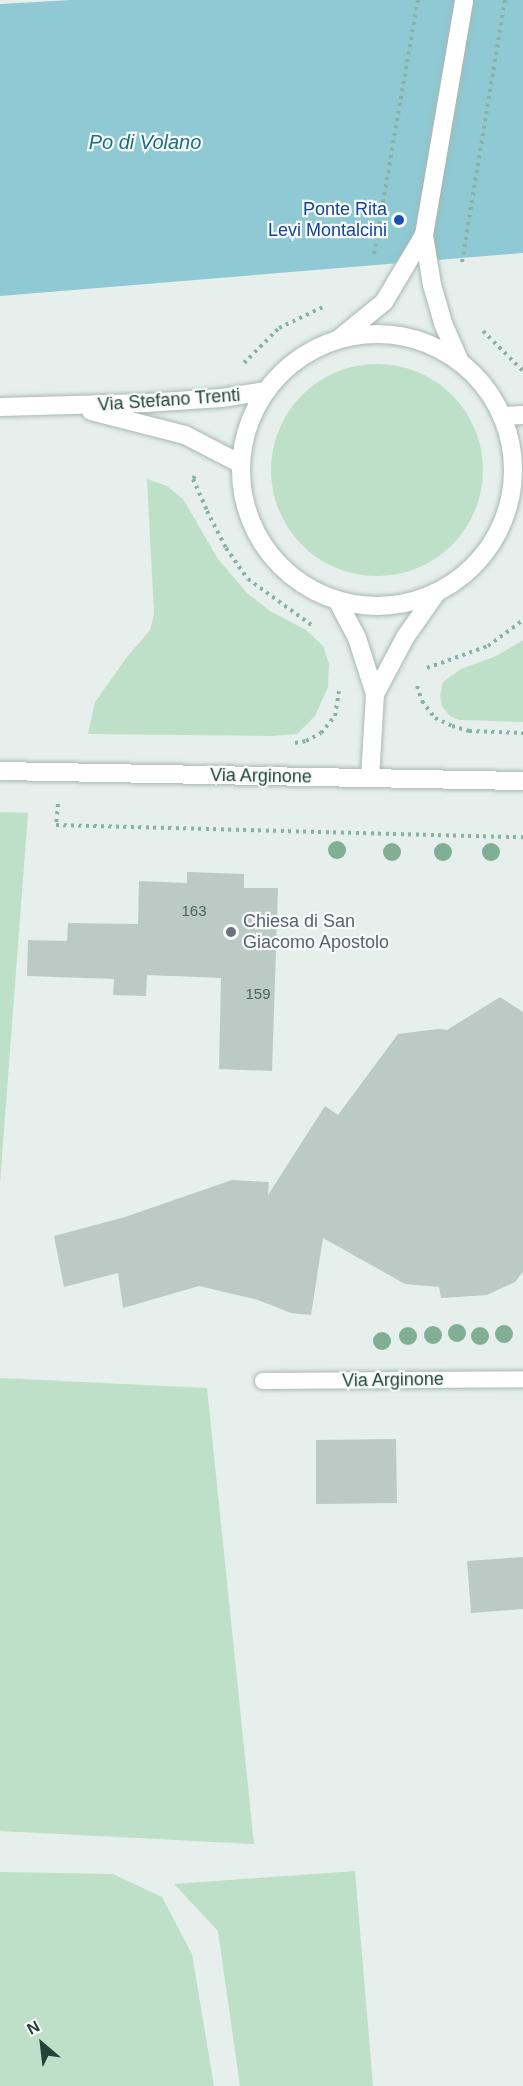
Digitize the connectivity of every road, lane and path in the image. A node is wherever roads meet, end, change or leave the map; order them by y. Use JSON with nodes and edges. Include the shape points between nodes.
{"nodes":[{"id":1,"x":418,"y":0,"type":"edge"},
{"id":2,"x":464,"y":0,"type":"edge"},
{"id":3,"x":505,"y":0,"type":"edge"},
{"id":4,"x":424,"y":235,"type":"junction"},
{"id":5,"x":374,"y":256,"type":"dead end"},
{"id":6,"x":462,"y":274,"type":"dead end"},
{"id":7,"x":326,"y":306,"type":"dead end"},
{"id":8,"x":482,"y":329,"type":"dead end"},
{"id":9,"x":336,"y":340,"type":"junction"},
{"id":10,"x":460,"y":362,"type":"junction"},
{"id":11,"x":523,"y":371,"type":"edge"},
{"id":12,"x":266,"y":392,"type":"junction"},
{"id":13,"x":222,"y":398,"type":"junction"},
{"id":14,"x":72,"y":406,"type":"junction"},
{"id":15,"x":0,"y":407,"type":"edge"},
{"id":16,"x":523,"y":415,"type":"edge"},
{"id":17,"x":502,"y":416,"type":"junction"},
{"id":18,"x":206,"y":447,"type":"junction"},
{"id":19,"x":241,"y":464,"type":"junction"},
{"id":20,"x":518,"y":473,"type":"edge"},
{"id":21,"x":437,"y":592,"type":"junction"},
{"id":22,"x":337,"y":600,"type":"junction"},
{"id":23,"x":523,"y":620,"type":"edge"},
{"id":24,"x":318,"y":630,"type":"dead end"},
{"id":25,"x":420,"y":672,"type":"dead end"},
{"id":26,"x":417,"y":678,"type":"dead end"},
{"id":27,"x":339,"y":688,"type":"dead end"},
{"id":28,"x":375,"y":694,"type":"junction"},
{"id":29,"x":523,"y":733,"type":"edge"},
{"id":30,"x":285,"y":744,"type":"dead end"},
{"id":31,"x":0,"y":771,"type":"edge"},
{"id":32,"x":370,"y":778,"type":"junction"},
{"id":33,"x":523,"y":781,"type":"edge"},
{"id":34,"x":58,"y":796,"type":"dead end"},
{"id":35,"x":523,"y":837,"type":"edge"},
{"id":36,"x":523,"y":1379,"type":"edge"},
{"id":37,"x":263,"y":1381,"type":"dead end"}],
"edges":[{"from":1,"to":5,"type":"path"},
{"from":2,"to":4,"type":"main road"},
{"from":3,"to":6,"type":"path","via":[[464,240]]},
{"from":4,"to":9,"type":"main road","via":[[384,302]]},
{"from":4,"to":10,"type":"main road","via":[[432,285]]},
{"from":7,"to":13,"type":"path","via":[[279,328],[239,369]]},
{"from":8,"to":11,"type":"path"},
{"from":9,"to":10,"type":"main road","name":"Via Stefano Trenti","via":[[379,334],[398,336],[418,340]]},
{"from":9,"to":12,"type":"main road","name":"Via Stefano Trenti","via":[[290,366]]},
{"from":10,"to":17,"type":"main road","name":"Via Stefano Trenti","via":[[487,390]]},
{"from":12,"to":13,"type":"main road","name":"Via Stefano Trenti"},
{"from":12,"to":19,"type":"main road","name":"Via Stefano Trenti","via":[[246,434]]},
{"from":13,"to":14,"type":"main road","name":"Via Stefano Trenti"},
{"from":14,"to":15,"type":"main road","name":"Via Stefano Trenti"},
{"from":14,"to":18,"type":"main road","name":"Via Stefano Trenti","via":[[185,435]]},
{"from":16,"to":17,"type":"main road"},
{"from":17,"to":20,"type":"main road","name":"Via Stefano Trenti"},
{"from":18,"to":19,"type":"main road","name":"Via Stefano Trenti"},
{"from":18,"to":24,"type":"path","via":[[194,479],[226,548],[248,579]]},
{"from":19,"to":22,"type":"main road","name":"Via Stefano Trenti","via":[[246,505],[260,539],[302,584]]},
{"from":20,"to":21,"type":"main road","name":"Via Stefano Trenti","via":[[507,513],[490,546],[475,565]]},
{"from":21,"to":22,"type":"main road","name":"Via Stefano Trenti","via":[[387,605]]},
{"from":21,"to":28,"type":"main road","via":[[406,636]]},
{"from":22,"to":28,"type":"main road","via":[[357,638]]},
{"from":23,"to":25,"type":"path","via":[[488,646]]},
{"from":26,"to":29,"type":"path","via":[[417,690],[435,718],[469,731]]},
{"from":27,"to":30,"type":"path","via":[[335,716],[321,733],[306,741]]},
{"from":28,"to":32,"type":"main road"},
{"from":31,"to":32,"type":"main road","name":"Via Arginone"},
{"from":32,"to":33,"type":"main road","name":"Via Arginone"},
{"from":34,"to":35,"type":"path","via":[[56,825]]},
{"from":36,"to":37,"type":"lane","name":"Via Arginone"}]}
